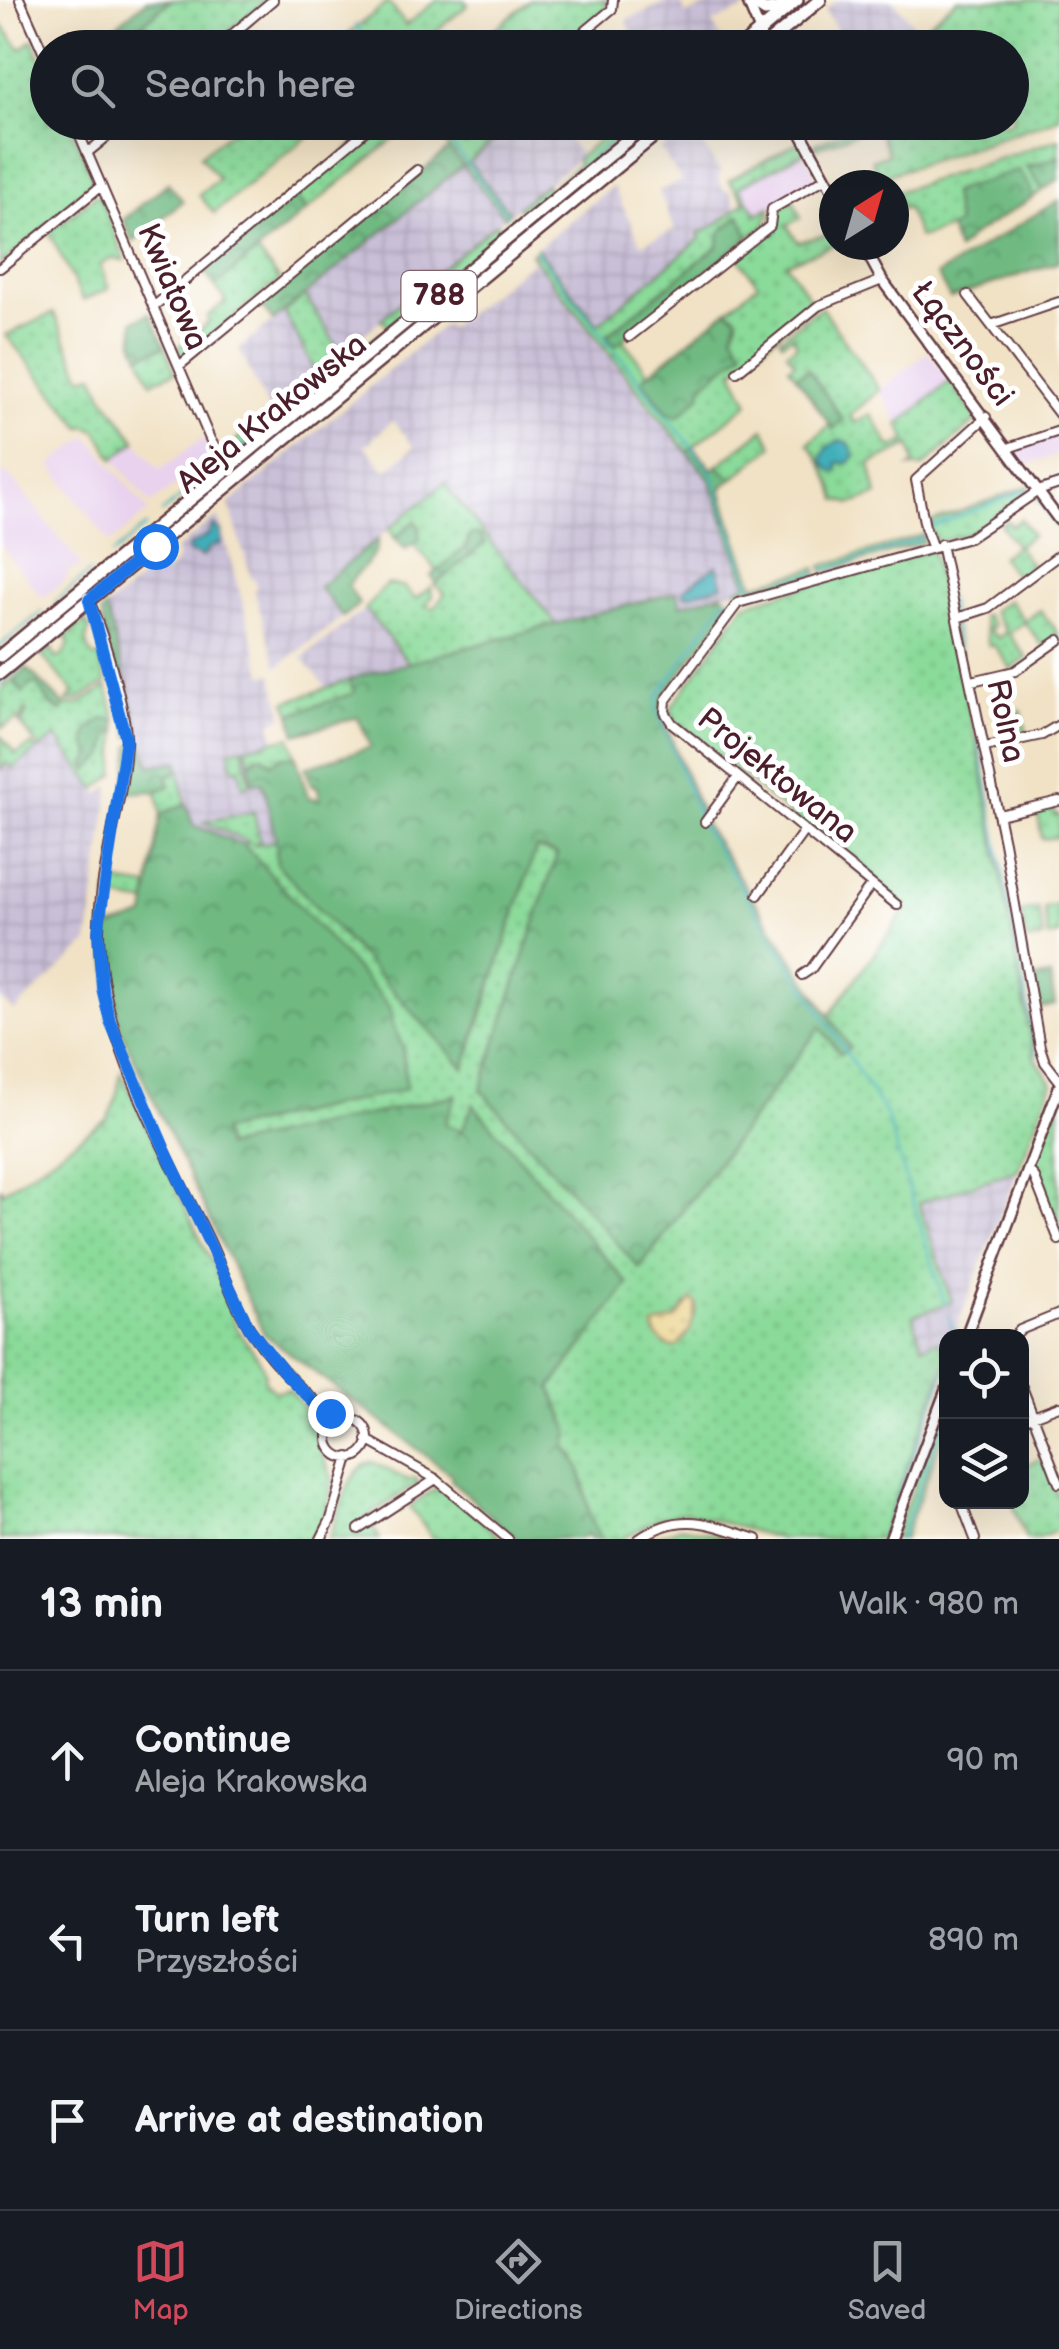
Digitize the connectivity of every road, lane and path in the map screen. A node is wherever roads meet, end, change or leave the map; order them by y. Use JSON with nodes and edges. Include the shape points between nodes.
{"nodes":[{"id":1,"x":20,"y":0,"type":"edge"},
{"id":2,"x":273,"y":0,"type":"edge"},
{"id":3,"x":613,"y":0,"type":"edge"},
{"id":4,"x":748,"y":0,"type":"edge"},
{"id":5,"x":820,"y":0,"type":"edge"},
{"id":6,"x":794,"y":3,"type":"edge"},
{"id":7,"x":33,"y":30,"type":"edge"},
{"id":8,"x":237,"y":30,"type":"edge"},
{"id":9,"x":587,"y":30,"type":"edge"},
{"id":10,"x":760,"y":30,"type":"edge"},
{"id":11,"x":761,"y":30,"type":"edge"},
{"id":12,"x":784,"y":30,"type":"edge"},
{"id":13,"x":81,"y":140,"type":"edge"},
{"id":14,"x":104,"y":140,"type":"edge"},
{"id":15,"x":354,"y":140,"type":"edge"},
{"id":16,"x":627,"y":140,"type":"edge"},
{"id":17,"x":649,"y":140,"type":"edge"},
{"id":18,"x":805,"y":140,"type":"edge"},
{"id":19,"x":87,"y":154,"type":"junction"},
{"id":20,"x":417,"y":170,"type":"dead end"},
{"id":21,"x":822,"y":170,"type":"edge"},
{"id":22,"x":819,"y":182,"type":"edge"},
{"id":23,"x":101,"y":186,"type":"junction"},
{"id":24,"x":871,"y":260,"type":"edge"},
{"id":25,"x":0,"y":268,"type":"edge"},
{"id":26,"x":882,"y":280,"type":"junction"},
{"id":27,"x":968,"y":294,"type":"dead end"},
{"id":28,"x":1059,"y":302,"type":"edge"},
{"id":29,"x":153,"y":306,"type":"junction"},
{"id":30,"x":991,"y":324,"type":"junction"},
{"id":31,"x":629,"y":337,"type":"dead end"},
{"id":32,"x":178,"y":366,"type":"junction"},
{"id":33,"x":737,"y":372,"type":"dead end"},
{"id":34,"x":1059,"y":414,"type":"edge"},
{"id":35,"x":986,"y":417,"type":"junction"},
{"id":36,"x":1059,"y":431,"type":"edge"},
{"id":37,"x":1008,"y":448,"type":"junction"},
{"id":38,"x":228,"y":468,"type":"junction"},
{"id":39,"x":1059,"y":484,"type":"edge"},
{"id":40,"x":1038,"y":491,"type":"junction"},
{"id":41,"x":1059,"y":520,"type":"edge"},
{"id":42,"x":937,"y":545,"type":"junction"},
{"id":43,"x":1059,"y":555,"type":"edge"},
{"id":44,"x":86,"y":594,"type":"junction"},
{"id":45,"x":957,"y":618,"type":"junction"},
{"id":46,"x":1059,"y":640,"type":"edge"},
{"id":47,"x":0,"y":656,"type":"edge"},
{"id":48,"x":0,"y":673,"type":"edge"},
{"id":49,"x":972,"y":682,"type":"junction"},
{"id":50,"x":1059,"y":725,"type":"edge"},
{"id":51,"x":986,"y":748,"type":"junction"},
{"id":52,"x":738,"y":777,"type":"junction"},
{"id":53,"x":1059,"y":801,"type":"edge"},
{"id":54,"x":998,"y":815,"type":"junction"},
{"id":55,"x":705,"y":822,"type":"dead end"},
{"id":56,"x":804,"y":830,"type":"junction"},
{"id":57,"x":871,"y":884,"type":"junction"},
{"id":58,"x":758,"y":895,"type":"dead end"},
{"id":59,"x":896,"y":905,"type":"dead end"},
{"id":60,"x":802,"y":975,"type":"dead end"},
{"id":61,"x":1059,"y":1084,"type":"edge"},
{"id":62,"x":1028,"y":1170,"type":"junction"},
{"id":63,"x":1059,"y":1240,"type":"edge"},
{"id":64,"x":1059,"y":1314,"type":"edge"},
{"id":65,"x":969,"y":1329,"type":"edge"},
{"id":66,"x":1022,"y":1329,"type":"edge"},
{"id":67,"x":318,"y":1406,"type":"junction"},
{"id":68,"x":1059,"y":1406,"type":"edge"},
{"id":69,"x":1029,"y":1407,"type":"edge"},
{"id":70,"x":939,"y":1409,"type":"edge"},
{"id":71,"x":1032,"y":1416,"type":"junction"},
{"id":72,"x":1024,"y":1419,"type":"edge"},
{"id":73,"x":340,"y":1420,"type":"junction"},
{"id":74,"x":331,"y":1427,"type":"junction"},
{"id":75,"x":366,"y":1445,"type":"junction"},
{"id":76,"x":345,"y":1456,"type":"junction"},
{"id":77,"x":436,"y":1479,"type":"junction"},
{"id":78,"x":1059,"y":1483,"type":"edge"},
{"id":79,"x":964,"y":1509,"type":"edge"},
{"id":80,"x":359,"y":1529,"type":"dead end"},
{"id":81,"x":320,"y":1539,"type":"edge"},
{"id":82,"x":508,"y":1539,"type":"edge"},
{"id":83,"x":639,"y":1539,"type":"edge"},
{"id":84,"x":757,"y":1539,"type":"edge"},
{"id":85,"x":890,"y":1539,"type":"edge"},
{"id":86,"x":975,"y":1539,"type":"edge"}],
"edges":[{"from":1,"to":7,"type":"street"},
{"from":2,"to":8,"type":"street"},
{"from":3,"to":9,"type":"street","via":[[612,9]]},
{"from":4,"to":6,"type":"main road","via":[[765,11]]},
{"from":4,"to":10,"type":"street"},
{"from":5,"to":12,"type":"main road"},
{"from":6,"to":11,"type":"main road"},
{"from":13,"to":19,"type":"street","name":"Kwiatowa"},
{"from":14,"to":19,"type":"street"},
{"from":15,"to":29,"type":"street"},
{"from":16,"to":38,"type":"main road","name":"Aleja Krakowska","number":"788"},
{"from":17,"to":44,"type":"main road","name":"Aleja Krakowska","number":"788"},
{"from":18,"to":21,"type":"street"},
{"from":19,"to":23,"type":"street","name":"Kwiatowa"},
{"from":20,"to":32,"type":"street"},
{"from":22,"to":31,"type":"street","via":[[772,209],[770,226]]},
{"from":23,"to":25,"type":"street"},
{"from":23,"to":29,"type":"street","name":"Kwiatowa"},
{"from":24,"to":26,"type":"street","name":"Łączności"},
{"from":26,"to":33,"type":"street","via":[[818,306]]},
{"from":26,"to":35,"type":"street","name":"Łączności"},
{"from":27,"to":30,"type":"street"},
{"from":28,"to":30,"type":"street"},
{"from":29,"to":32,"type":"street","name":"Kwiatowa"},
{"from":30,"to":34,"type":"street"},
{"from":32,"to":38,"type":"street","name":"Kwiatowa"},
{"from":35,"to":37,"type":"street","name":"Łączności"},
{"from":35,"to":42,"type":"street","name":"Rolna","via":[[916,480],[922,516]]},
{"from":36,"to":37,"type":"street"},
{"from":37,"to":40,"type":"street","name":"Łączności"},
{"from":38,"to":44,"type":"main road","name":"Aleja Krakowska","number":"788"},
{"from":39,"to":40,"type":"street"},
{"from":40,"to":41,"type":"street","name":"Łączności"},
{"from":40,"to":42,"type":"street","via":[[980,533]]},
{"from":42,"to":45,"type":"street","name":"Rolna"},
{"from":42,"to":52,"type":"street","name":"Projektowana","via":[[738,603],[665,706],[672,723]]},
{"from":43,"to":45,"type":"street","via":[[988,608]]},
{"from":44,"to":47,"type":"main road","name":"Aleja Krakowska","number":"788"},
{"from":44,"to":48,"type":"main road","name":"Aleja Krakowska","number":"788"},
{"from":44,"to":67,"type":"street","via":[[126,739],[98,932],[110,1021],[249,1328]]},
{"from":45,"to":49,"type":"street","name":"Rolna"},
{"from":46,"to":49,"type":"street","via":[[1015,672]]},
{"from":49,"to":51,"type":"street","name":"Rolna"},
{"from":50,"to":51,"type":"street","via":[[1042,736]]},
{"from":51,"to":54,"type":"street","name":"Rolna"},
{"from":52,"to":55,"type":"street"},
{"from":52,"to":56,"type":"street","name":"Projektowana"},
{"from":53,"to":54,"type":"street"},
{"from":54,"to":61,"type":"street","name":"Rolna","via":[[1040,1048]]},
{"from":56,"to":57,"type":"street","name":"Projektowana"},
{"from":56,"to":58,"type":"street"},
{"from":57,"to":59,"type":"street","name":"Projektowana"},
{"from":57,"to":60,"type":"street"},
{"from":61,"to":62,"type":"street","name":"Rolna"},
{"from":62,"to":63,"type":"street"},
{"from":62,"to":65,"type":"street","name":"Rolna"},
{"from":64,"to":66,"type":"street"},
{"from":67,"to":73,"type":"street"},
{"from":67,"to":74,"type":"street"},
{"from":68,"to":71,"type":"street"},
{"from":69,"to":71,"type":"street"},
{"from":70,"to":85,"type":"street"},
{"from":71,"to":72,"type":"street"},
{"from":71,"to":78,"type":"street"},
{"from":73,"to":74,"type":"street"},
{"from":73,"to":75,"type":"street","via":[[359,1421]]},
{"from":74,"to":76,"type":"street","via":[[329,1442]]},
{"from":75,"to":76,"type":"street"},
{"from":75,"to":77,"type":"street"},
{"from":76,"to":81,"type":"street","via":[[335,1510]]},
{"from":77,"to":80,"type":"street"},
{"from":77,"to":82,"type":"street"},
{"from":79,"to":86,"type":"street"},
{"from":83,"to":84,"type":"street","via":[[682,1521]]}]}
